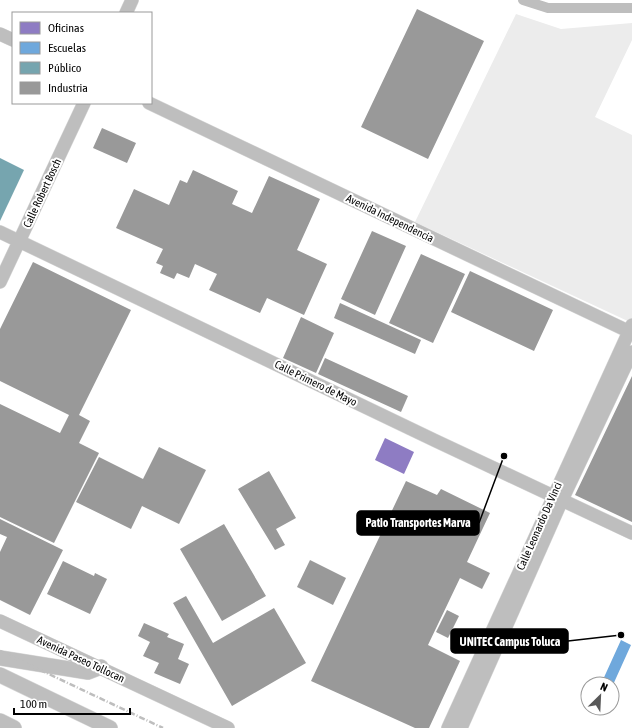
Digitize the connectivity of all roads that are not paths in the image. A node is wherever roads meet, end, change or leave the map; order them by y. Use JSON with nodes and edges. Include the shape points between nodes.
{"nodes":[{"id":1,"x":132,"y":0,"type":"edge"},
{"id":2,"x":523,"y":0,"type":"edge"},
{"id":3,"x":576,"y":4,"type":"edge"},
{"id":4,"x":632,"y":8,"type":"edge"},
{"id":5,"x":126,"y":12,"type":"edge"},
{"id":6,"x":0,"y":34,"type":"edge"},
{"id":7,"x":12,"y":40,"type":"edge"},
{"id":8,"x":84,"y":104,"type":"edge"},
{"id":9,"x":151,"y":104,"type":"edge"},
{"id":10,"x":0,"y":232,"type":"edge"},
{"id":11,"x":19,"y":241,"type":"junction"},
{"id":12,"x":0,"y":282,"type":"edge"},
{"id":13,"x":631,"y":330,"type":"edge"},
{"id":14,"x":632,"y":352,"type":"edge"},
{"id":15,"x":558,"y":498,"type":"junction"},
{"id":16,"x":632,"y":533,"type":"edge"},
{"id":17,"x":0,"y":621,"type":"edge"},
{"id":18,"x":0,"y":658,"type":"edge"},
{"id":19,"x":100,"y":668,"type":"junction"},
{"id":20,"x":0,"y":676,"type":"edge"},
{"id":21,"x":0,"y":722,"type":"edge"},
{"id":22,"x":14,"y":728,"type":"edge"},
{"id":23,"x":110,"y":728,"type":"edge"},
{"id":24,"x":228,"y":728,"type":"edge"},
{"id":25,"x":448,"y":728,"type":"edge"},
{"id":26,"x":461,"y":728,"type":"edge"}],
"edges":[{"from":1,"to":5,"type":"main road"},
{"from":2,"to":3,"type":"street","via":[[548,8]]},
{"from":3,"to":4,"type":"street"},
{"from":6,"to":7,"type":"main road"},
{"from":8,"to":11,"type":"main road","name":"Calle Robert Bosch"},
{"from":9,"to":13,"type":"main road","name":"Avenida Independencia"},
{"from":10,"to":11,"type":"main road","name":"Calle Primero de Mayo"},
{"from":11,"to":12,"type":"main road","name":"Calle Robert Bosch"},
{"from":11,"to":15,"type":"main road","name":"Calle Primero de Mayo"},
{"from":13,"to":15,"type":"main road","name":"Calle Leonardo Da Vinci"},
{"from":14,"to":15,"type":"main road","name":"Calle Leonardo Da Vinci"},
{"from":15,"to":16,"type":"main road","name":"Calle Primero de Mayo"},
{"from":15,"to":25,"type":"main road","name":"Calle Leonardo Da Vinci"},
{"from":15,"to":26,"type":"main road","name":"Calle Leonardo Da Vinci"},
{"from":17,"to":19,"type":"main road","name":"Avenida Paseo Tollocan"},
{"from":18,"to":19,"type":"highway","via":[[88,672]]},
{"from":19,"to":24,"type":"main road","name":"Avenida Paseo Tollocan"},
{"from":20,"to":23,"type":"highway"},
{"from":21,"to":22,"type":"highway"}]}
